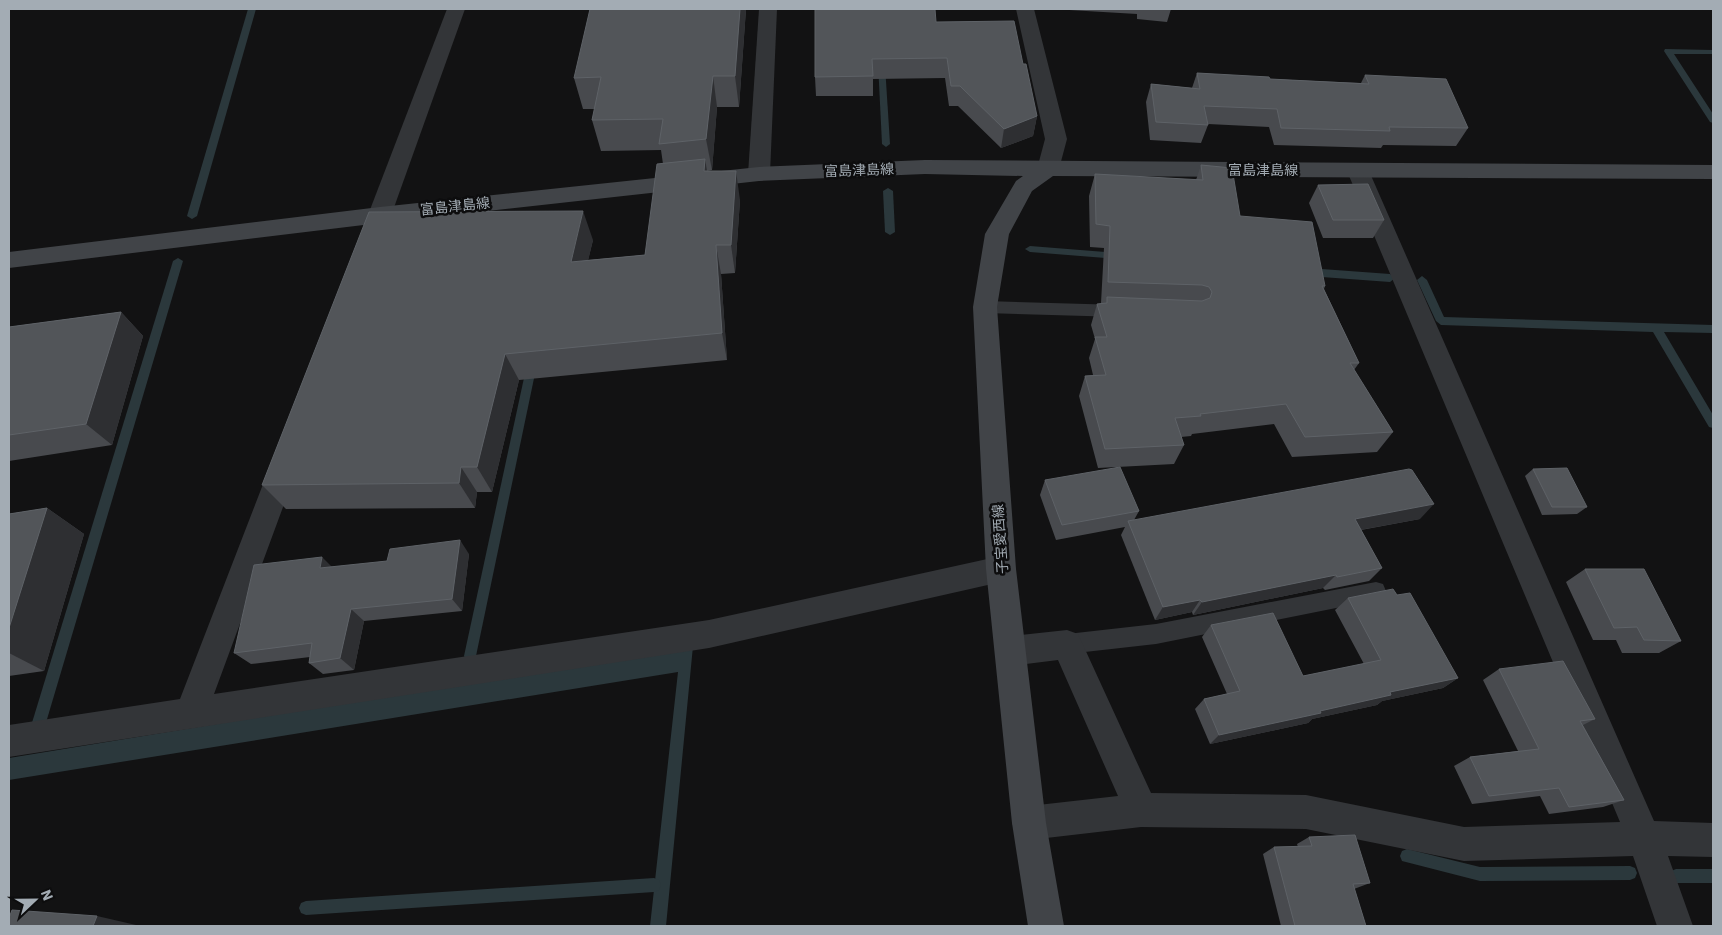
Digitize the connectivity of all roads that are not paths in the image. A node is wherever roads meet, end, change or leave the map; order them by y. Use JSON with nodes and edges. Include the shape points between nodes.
{"nodes":[{"id":1,"x":456,"y":9,"type":"edge"},
{"id":2,"x":768,"y":9,"type":"edge"},
{"id":3,"x":1025,"y":9,"type":"edge"},
{"id":4,"x":1048,"y":169,"type":"junction"},
{"id":5,"x":1358,"y":171,"type":"junction"},
{"id":6,"x":1713,"y":172,"type":"edge"},
{"id":7,"x":759,"y":174,"type":"junction"},
{"id":8,"x":380,"y":214,"type":"junction"},
{"id":9,"x":9,"y":260,"type":"edge"},
{"id":10,"x":362,"y":261,"type":"edge"},
{"id":11,"x":985,"y":307,"type":"junction"},
{"id":12,"x":1134,"y":312,"type":"edge"},
{"id":13,"x":296,"y":436,"type":"edge"},
{"id":14,"x":1001,"y":568,"type":"junction"},
{"id":15,"x":1376,"y":591,"type":"edge"},
{"id":16,"x":1067,"y":644,"type":"junction"},
{"id":17,"x":1011,"y":651,"type":"junction"},
{"id":18,"x":191,"y":712,"type":"junction"},
{"id":19,"x":9,"y":742,"type":"edge"},
{"id":20,"x":1141,"y":810,"type":"junction"},
{"id":21,"x":1029,"y":822,"type":"junction"},
{"id":22,"x":1644,"y":838,"type":"junction"},
{"id":23,"x":1713,"y":840,"type":"edge"},
{"id":24,"x":1046,"y":926,"type":"edge"},
{"id":25,"x":1676,"y":926,"type":"edge"}],
"edges":[{"from":1,"to":8,"type":"street"},
{"from":2,"to":7,"type":"street"},
{"from":3,"to":4,"type":"street","via":[[1056,139]]},
{"from":4,"to":5,"type":"main road","name":"富島津島線"},
{"from":4,"to":7,"type":"main road","name":"富島津島線","via":[[925,167]]},
{"from":4,"to":11,"type":"main road","name":"子宝愛西線","via":[[1024,186],[997,234]]},
{"from":5,"to":6,"type":"main road","name":"富島津島線"},
{"from":5,"to":22,"type":"street"},
{"from":7,"to":8,"type":"main road","name":"富島津島線"},
{"from":8,"to":9,"type":"main road","name":"富島津島線"},
{"from":8,"to":10,"type":"street"},
{"from":11,"to":12,"type":"lane"},
{"from":11,"to":14,"type":"main road","name":"子宝愛西線"},
{"from":13,"to":18,"type":"street"},
{"from":14,"to":17,"type":"main road","name":"子宝愛西線"},
{"from":14,"to":18,"type":"street","via":[[709,634]]},
{"from":15,"to":16,"type":"lane","via":[[1156,634]]},
{"from":16,"to":17,"type":"street"},
{"from":16,"to":20,"type":"street"},
{"from":17,"to":21,"type":"main road","name":"子宝愛西線"},
{"from":18,"to":19,"type":"street"},
{"from":20,"to":21,"type":"street"},
{"from":20,"to":22,"type":"street","via":[[1306,812],[1464,844]]},
{"from":21,"to":24,"type":"main road","name":"子宝愛西線"},
{"from":22,"to":23,"type":"street"},
{"from":22,"to":25,"type":"street"}]}
